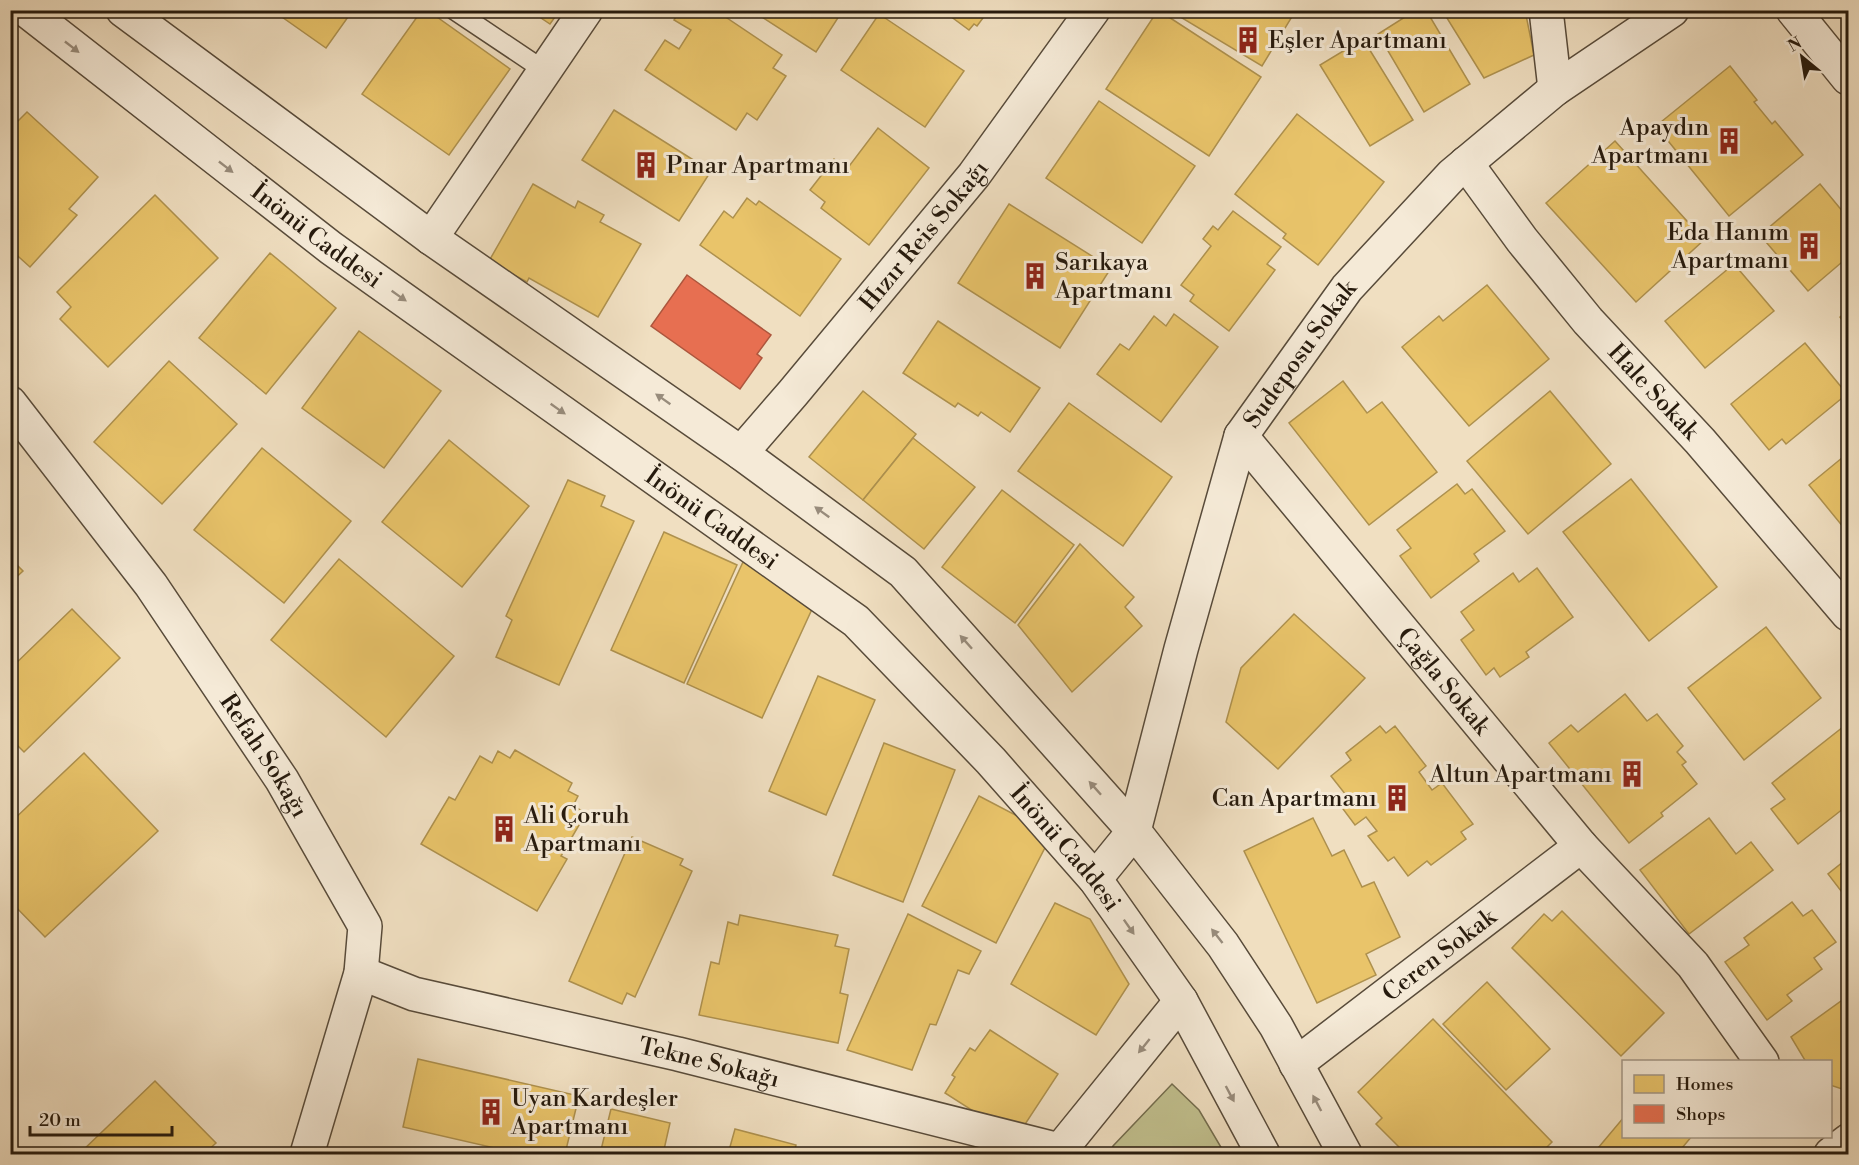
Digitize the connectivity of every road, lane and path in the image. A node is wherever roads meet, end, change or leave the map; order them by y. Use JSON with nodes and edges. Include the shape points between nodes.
{"nodes":[{"id":1,"x":26,"y":10,"type":"edge"},
{"id":2,"x":123,"y":10,"type":"edge"},
{"id":3,"x":454,"y":10,"type":"edge"},
{"id":4,"x":586,"y":10,"type":"edge"},
{"id":5,"x":1093,"y":10,"type":"edge"},
{"id":6,"x":1546,"y":10,"type":"edge"},
{"id":7,"x":1672,"y":10,"type":"edge"},
{"id":8,"x":1793,"y":10,"type":"edge"},
{"id":9,"x":545,"y":70,"type":"junction"},
{"id":10,"x":1848,"y":78,"type":"edge"},
{"id":11,"x":1555,"y":89,"type":"junction"},
{"id":12,"x":1466,"y":164,"type":"junction"},
{"id":13,"x":431,"y":238,"type":"junction"},
{"id":14,"x":10,"y":403,"type":"edge"},
{"id":15,"x":1241,"y":436,"type":"junction"},
{"id":16,"x":741,"y":453,"type":"junction"},
{"id":17,"x":1848,"y":614,"type":"edge"},
{"id":18,"x":1134,"y":831,"type":"junction"},
{"id":19,"x":1581,"y":846,"type":"junction"},
{"id":20,"x":1095,"y":879,"type":"junction"},
{"id":21,"x":361,"y":973,"type":"junction"},
{"id":22,"x":1181,"y":1000,"type":"junction"},
{"id":23,"x":1761,"y":1060,"type":"edge"},
{"id":24,"x":1296,"y":1064,"type":"junction"},
{"id":25,"x":1817,"y":1138,"type":"edge"},
{"id":26,"x":1848,"y":1141,"type":"edge"},
{"id":27,"x":1058,"y":1152,"type":"edge"},
{"id":28,"x":307,"y":1155,"type":"edge"},
{"id":29,"x":1263,"y":1155,"type":"edge"},
{"id":30,"x":1345,"y":1155,"type":"edge"},
{"id":31,"x":1830,"y":1155,"type":"edge"}],
"edges":[{"from":1,"to":20,"type":"street","name":"İnönü Caddesi","one_way":true,"via":[[331,248],[856,621],[991,761]]},
{"from":2,"to":13,"type":"street"},
{"from":3,"to":9,"type":"lane"},
{"from":4,"to":9,"type":"street"},
{"from":5,"to":16,"type":"street","name":"Hızır Reis Sokağı","via":[[974,175]]},
{"from":6,"to":11,"type":"street"},
{"from":7,"to":11,"type":"street","name":"Sudeposu Sokak"},
{"from":8,"to":10,"type":"street"},
{"from":9,"to":13,"type":"street"},
{"from":11,"to":12,"type":"street","name":"Sudeposu Sokak"},
{"from":12,"to":15,"type":"street","name":"Sudeposu Sokak","via":[[1347,288]]},
{"from":12,"to":17,"type":"street","name":"Hale Sokak","via":[[1588,321],[1700,441]]},
{"from":16,"to":13,"type":"street","one_way":true},
{"from":14,"to":21,"type":"street","name":"Refah Sokağı","via":[[151,585],[282,780],[365,926]]},
{"from":15,"to":18,"type":"street","name":"Sudeposu Sokak"},
{"from":15,"to":19,"type":"street","name":"Çağla Sokak"},
{"from":18,"to":16,"type":"street","one_way":true,"via":[[903,572]]},
{"from":18,"to":20,"type":"street"},
{"from":24,"to":18,"type":"street","one_way":true,"via":[[1224,945]]},
{"from":19,"to":23,"type":"street","name":"Çağla Sokak","via":[[1693,965]]},
{"from":19,"to":24,"type":"street","name":"Ceren Sokak"},
{"from":20,"to":22,"type":"street","name":"İnönü Caddesi","one_way":true},
{"from":21,"to":27,"type":"street","name":"Tekne Sokağı","via":[[414,994],[678,1054]]},
{"from":21,"to":28,"type":"street","name":"Refah Sokağı"},
{"from":22,"to":27,"type":"street","one_way":true},
{"from":22,"to":29,"type":"street","name":"İnönü Caddesi","one_way":true},
{"from":30,"to":24,"type":"street","one_way":true},
{"from":25,"to":31,"type":"street"},
{"from":26,"to":31,"type":"street"}]}
